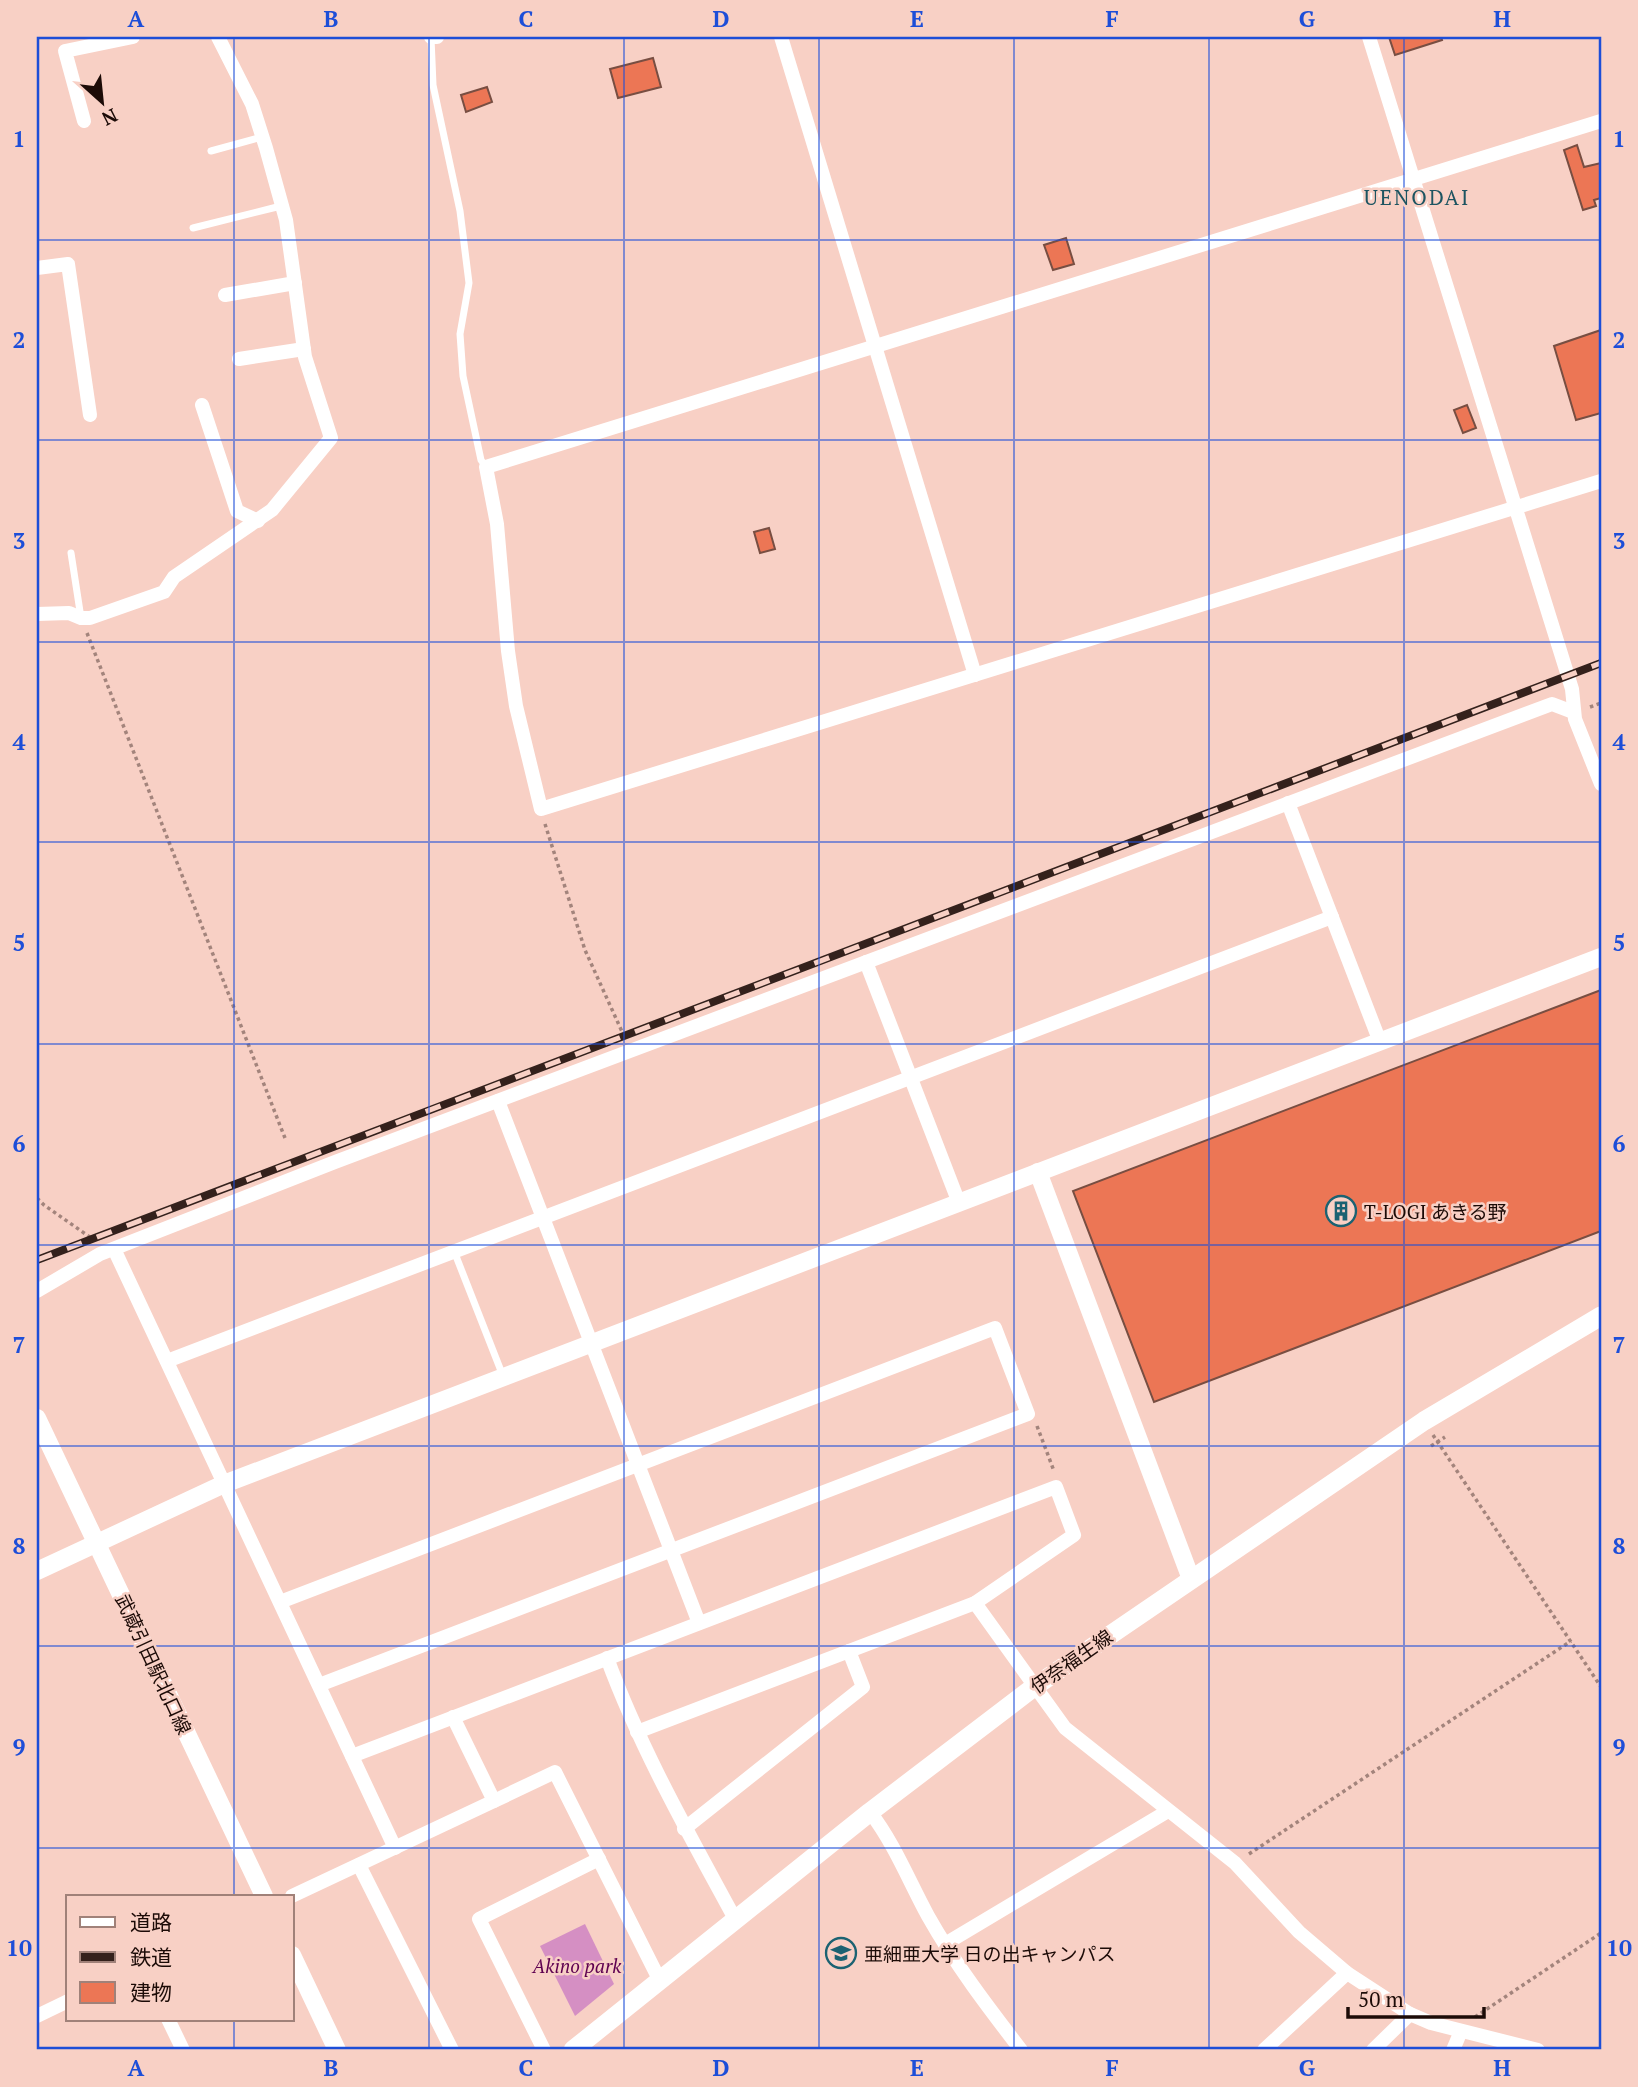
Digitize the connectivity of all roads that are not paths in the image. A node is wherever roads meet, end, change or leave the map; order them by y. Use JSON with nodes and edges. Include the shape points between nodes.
{"nodes":[{"id":1,"x":133,"y":37,"type":"edge"},
{"id":2,"x":218,"y":37,"type":"edge"},
{"id":3,"x":433,"y":37,"type":"edge"},
{"id":4,"x":781,"y":37,"type":"edge"},
{"id":5,"x":1369,"y":37,"type":"edge"},
{"id":6,"x":84,"y":121,"type":"dead end"},
{"id":7,"x":1601,"y":121,"type":"edge"},
{"id":8,"x":263,"y":137,"type":"junction"},
{"id":9,"x":211,"y":151,"type":"dead end"},
{"id":10,"x":1413,"y":179,"type":"junction"},
{"id":11,"x":282,"y":206,"type":"junction"},
{"id":12,"x":192,"y":228,"type":"dead end"},
{"id":13,"x":37,"y":268,"type":"edge"},
{"id":14,"x":295,"y":283,"type":"junction"},
{"id":15,"x":225,"y":295,"type":"dead end"},
{"id":16,"x":874,"y":345,"type":"junction"},
{"id":17,"x":304,"y":349,"type":"junction"},
{"id":18,"x":239,"y":359,"type":"dead end"},
{"id":19,"x":202,"y":405,"type":"dead end"},
{"id":20,"x":90,"y":415,"type":"dead end"},
{"id":21,"x":486,"y":467,"type":"junction"},
{"id":22,"x":1601,"y":481,"type":"edge"},
{"id":23,"x":1516,"y":508,"type":"junction"},
{"id":24,"x":258,"y":521,"type":"junction"},
{"id":25,"x":71,"y":553,"type":"dead end"},
{"id":26,"x":37,"y":614,"type":"edge"},
{"id":27,"x":81,"y":618,"type":"junction"},
{"id":28,"x":975,"y":675,"type":"junction"},
{"id":29,"x":1573,"y":712,"type":"junction"},
{"id":30,"x":1601,"y":784,"type":"edge"},
{"id":31,"x":1288,"y":803,"type":"junction"},
{"id":32,"x":1332,"y":917,"type":"junction"},
{"id":33,"x":1601,"y":957,"type":"edge"},
{"id":34,"x":866,"y":962,"type":"junction"},
{"id":35,"x":1380,"y":1042,"type":"junction"},
{"id":36,"x":911,"y":1078,"type":"junction"},
{"id":37,"x":498,"y":1101,"type":"junction"},
{"id":38,"x":1038,"y":1172,"type":"junction"},
{"id":39,"x":959,"y":1203,"type":"junction"},
{"id":40,"x":543,"y":1217,"type":"junction"},
{"id":41,"x":454,"y":1251,"type":"junction"},
{"id":42,"x":107,"y":1252,"type":"junction"},
{"id":43,"x":37,"y":1291,"type":"edge"},
{"id":44,"x":1601,"y":1316,"type":"edge"},
{"id":45,"x":592,"y":1343,"type":"junction"},
{"id":46,"x":167,"y":1361,"type":"junction"},
{"id":47,"x":503,"y":1377,"type":"junction"},
{"id":48,"x":39,"y":1425,"type":"edge"},
{"id":49,"x":639,"y":1465,"type":"junction"},
{"id":50,"x":224,"y":1483,"type":"junction"},
{"id":51,"x":97,"y":1543,"type":"junction"},
{"id":52,"x":671,"y":1551,"type":"junction"},
{"id":53,"x":37,"y":1571,"type":"edge"},
{"id":54,"x":1191,"y":1579,"type":"junction"},
{"id":55,"x":280,"y":1602,"type":"junction"},
{"id":56,"x":975,"y":1603,"type":"junction"},
{"id":57,"x":699,"y":1623,"type":"junction"},
{"id":58,"x":849,"y":1651,"type":"junction"},
{"id":59,"x":607,"y":1658,"type":"junction"},
{"id":60,"x":319,"y":1685,"type":"junction"},
{"id":61,"x":1034,"y":1687,"type":"junction"},
{"id":62,"x":453,"y":1717,"type":"junction"},
{"id":63,"x":637,"y":1732,"type":"junction"},
{"id":64,"x":352,"y":1756,"type":"junction"},
{"id":65,"x":494,"y":1801,"type":"junction"},
{"id":66,"x":1168,"y":1811,"type":"junction"},
{"id":67,"x":870,"y":1812,"type":"junction"},
{"id":68,"x":684,"y":1829,"type":"junction"},
{"id":69,"x":395,"y":1848,"type":"junction"},
{"id":70,"x":599,"y":1859,"type":"junction"},
{"id":71,"x":359,"y":1865,"type":"junction"},
{"id":72,"x":264,"y":1895,"type":"edge"},
{"id":73,"x":294,"y":1895,"type":"edge"},
{"id":74,"x":735,"y":1919,"type":"junction"},
{"id":75,"x":945,"y":1944,"type":"junction"},
{"id":76,"x":294,"y":1959,"type":"edge"},
{"id":77,"x":1348,"y":1973,"type":"junction"},
{"id":78,"x":659,"y":1979,"type":"junction"},
{"id":79,"x":66,"y":2002,"type":"edge"},
{"id":80,"x":1410,"y":2014,"type":"junction"},
{"id":81,"x":37,"y":2016,"type":"edge"},
{"id":82,"x":169,"y":2021,"type":"edge"},
{"id":83,"x":1461,"y":2031,"type":"junction"},
{"id":84,"x":183,"y":2050,"type":"edge"},
{"id":85,"x":337,"y":2050,"type":"edge"},
{"id":86,"x":452,"y":2050,"type":"edge"},
{"id":87,"x":544,"y":2050,"type":"edge"},
{"id":88,"x":573,"y":2050,"type":"edge"},
{"id":89,"x":1021,"y":2050,"type":"edge"},
{"id":90,"x":1264,"y":2050,"type":"edge"},
{"id":91,"x":1373,"y":2050,"type":"edge"},
{"id":92,"x":1453,"y":2050,"type":"edge"},
{"id":93,"x":1538,"y":2050,"type":"edge"}],
"edges":[{"from":1,"to":6,"type":"street","via":[[65,51]]},
{"from":2,"to":8,"type":"street","via":[[252,104]]},
{"from":3,"to":21,"type":"lane","via":[[433,85],[460,211],[469,284],[460,334],[463,376]]},
{"from":4,"to":16,"type":"street"},
{"from":5,"to":10,"type":"street"},
{"from":7,"to":10,"type":"street"},
{"from":8,"to":9,"type":"lane"},
{"from":8,"to":11,"type":"street"},
{"from":10,"to":16,"type":"street"},
{"from":10,"to":23,"type":"street"},
{"from":11,"to":12,"type":"lane"},
{"from":11,"to":14,"type":"street"},
{"from":13,"to":20,"type":"street","via":[[68,264]]},
{"from":14,"to":15,"type":"street"},
{"from":14,"to":17,"type":"street"},
{"from":16,"to":21,"type":"street"},
{"from":16,"to":28,"type":"street"},
{"from":17,"to":18,"type":"street"},
{"from":17,"to":24,"type":"street","via":[[331,438]]},
{"from":19,"to":24,"type":"street","via":[[237,511]]},
{"from":21,"to":28,"type":"street","via":[[497,524],[516,706],[541,809]]},
{"from":22,"to":23,"type":"street"},
{"from":23,"to":28,"type":"street"},
{"from":23,"to":29,"type":"street","via":[[1572,690]]},
{"from":24,"to":27,"type":"street","via":[[174,577],[164,592]]},
{"from":25,"to":27,"type":"lane"},
{"from":26,"to":27,"type":"street","via":[[69,613]]},
{"from":29,"to":30,"type":"street"},
{"from":29,"to":31,"type":"street","via":[[1552,704]]},
{"from":31,"to":32,"type":"street"},
{"from":31,"to":34,"type":"street"},
{"from":32,"to":35,"type":"street"},
{"from":32,"to":36,"type":"street"},
{"from":33,"to":35,"type":"street"},
{"from":34,"to":36,"type":"street"},
{"from":34,"to":37,"type":"street"},
{"from":35,"to":38,"type":"street"},
{"from":36,"to":39,"type":"street"},
{"from":36,"to":40,"type":"street"},
{"from":37,"to":40,"type":"street"},
{"from":37,"to":42,"type":"street"},
{"from":38,"to":39,"type":"street"},
{"from":38,"to":54,"type":"street"},
{"from":39,"to":45,"type":"street"},
{"from":40,"to":41,"type":"street"},
{"from":40,"to":45,"type":"street"},
{"from":41,"to":46,"type":"street"},
{"from":41,"to":47,"type":"lane"},
{"from":42,"to":43,"type":"street"},
{"from":42,"to":46,"type":"street"},
{"from":44,"to":54,"type":"main road","name":"伊奈福生線","via":[[1424,1422]]},
{"from":45,"to":47,"type":"street"},
{"from":45,"to":49,"type":"street"},
{"from":46,"to":50,"type":"street"},
{"from":47,"to":50,"type":"street"},
{"from":48,"to":51,"type":"street","name":"武蔵引田駅北口線"},
{"from":49,"to":52,"type":"street"},
{"from":49,"to":52,"type":"street","via":[[995,1328],[1028,1414]]},
{"from":49,"to":55,"type":"street"},
{"from":50,"to":51,"type":"street"},
{"from":50,"to":55,"type":"street"},
{"from":51,"to":53,"type":"street"},
{"from":51,"to":72,"type":"street","name":"武蔵引田駅北口線"},
{"from":52,"to":57,"type":"street"},
{"from":52,"to":60,"type":"street"},
{"from":54,"to":61,"type":"main road","name":"伊奈福生線"},
{"from":55,"to":60,"type":"street"},
{"from":56,"to":57,"type":"street","via":[[1074,1535],[1056,1487]]},
{"from":56,"to":58,"type":"street"},
{"from":56,"to":61,"type":"street"},
{"from":57,"to":59,"type":"street"},
{"from":58,"to":63,"type":"street"},
{"from":58,"to":68,"type":"street","via":[[863,1687]]},
{"from":59,"to":62,"type":"street"},
{"from":59,"to":63,"type":"street"},
{"from":60,"to":64,"type":"street"},
{"from":61,"to":66,"type":"street","via":[[1065,1728]]},
{"from":61,"to":67,"type":"main road","name":"伊奈福生線"},
{"from":62,"to":64,"type":"street"},
{"from":62,"to":65,"type":"street"},
{"from":63,"to":68,"type":"street"},
{"from":64,"to":69,"type":"street"},
{"from":65,"to":69,"type":"street"},
{"from":65,"to":70,"type":"street","via":[[555,1772]]},
{"from":66,"to":75,"type":"street"},
{"from":66,"to":77,"type":"street","via":[[1235,1863],[1299,1932]]},
{"from":67,"to":74,"type":"main road","name":"伊奈福生線"},
{"from":67,"to":75,"type":"street"},
{"from":68,"to":74,"type":"street"},
{"from":69,"to":71,"type":"street"},
{"from":70,"to":78,"type":"street"},
{"from":70,"to":87,"type":"street","via":[[478,1919]]},
{"from":71,"to":73,"type":"street"},
{"from":71,"to":86,"type":"street"},
{"from":74,"to":78,"type":"main road","name":"伊奈福生線"},
{"from":75,"to":89,"type":"street"},
{"from":76,"to":85,"type":"street"},
{"from":77,"to":80,"type":"street"},
{"from":77,"to":90,"type":"street"},
{"from":78,"to":88,"type":"main road","name":"伊奈福生線"},
{"from":79,"to":81,"type":"street"},
{"from":80,"to":83,"type":"street"},
{"from":80,"to":91,"type":"street"},
{"from":82,"to":84,"type":"street"},
{"from":83,"to":92,"type":"street"},
{"from":83,"to":93,"type":"street"}]}
